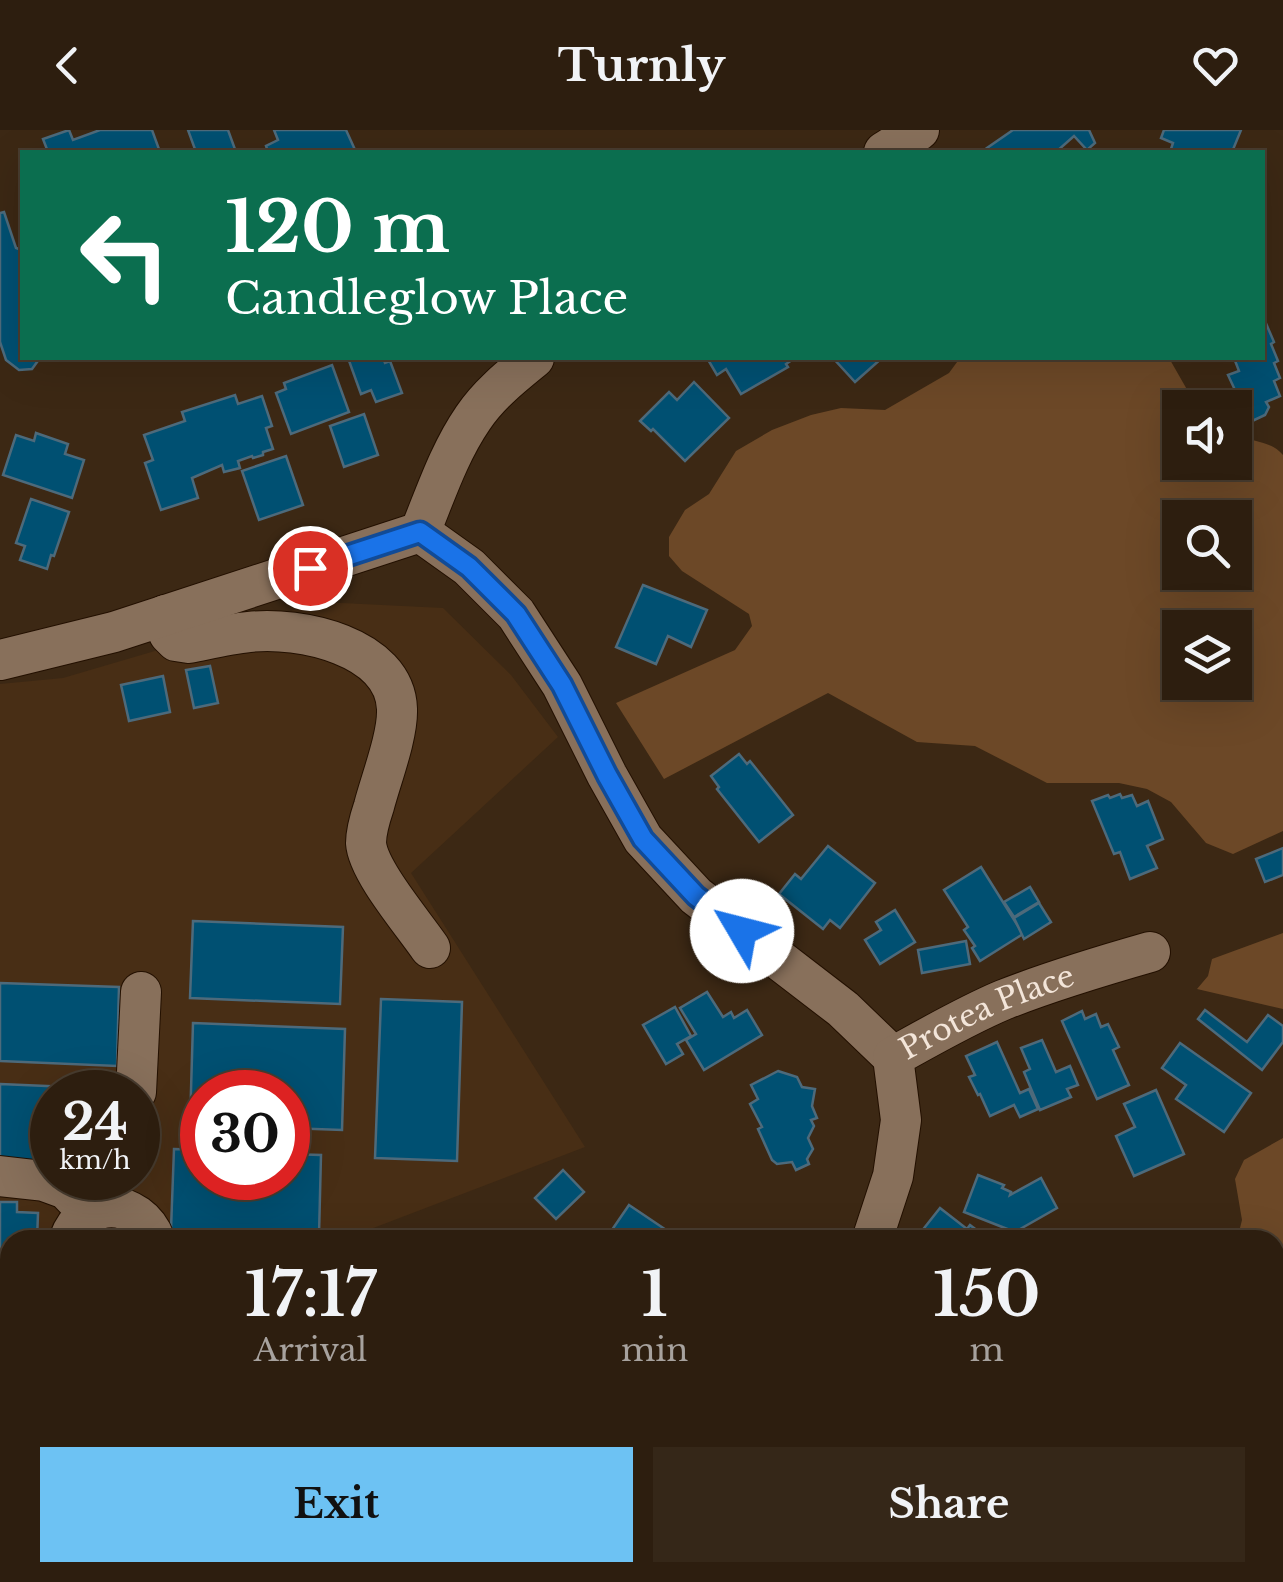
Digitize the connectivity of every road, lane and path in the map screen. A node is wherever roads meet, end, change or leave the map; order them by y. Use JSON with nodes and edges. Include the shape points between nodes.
{"nodes":[{"id":1,"x":919,"y":130,"type":"edge"},
{"id":2,"x":887,"y":150,"type":"edge"},
{"id":3,"x":532,"y":360,"type":"edge"},
{"id":4,"x":420,"y":532,"type":"junction"},
{"id":5,"x":165,"y":615,"type":"junction"},
{"id":6,"x":0,"y":660,"type":"edge"},
{"id":7,"x":430,"y":948,"type":"dead end"},
{"id":8,"x":1150,"y":952,"type":"dead end"},
{"id":9,"x":141,"y":992,"type":"dead end"},
{"id":10,"x":893,"y":1056,"type":"junction"},
{"id":11,"x":137,"y":1070,"type":"edge"},
{"id":12,"x":0,"y":1176,"type":"edge"},
{"id":13,"x":140,"y":1210,"type":"edge"},
{"id":14,"x":79,"y":1226,"type":"edge"},
{"id":15,"x":875,"y":1230,"type":"edge"}],
"edges":[{"from":1,"to":2,"type":"street"},
{"from":3,"to":4,"type":"street","via":[[474,416],[446,464]]},
{"from":4,"to":5,"type":"street"},
{"from":4,"to":10,"type":"street","via":[[469,567],[516,614],[562,685],[643,839],[696,896]]},
{"from":5,"to":6,"type":"street"},
{"from":5,"to":7,"type":"street","via":[[170,634],[181,642],[287,632],[328,640],[388,675],[397,710],[366,844],[371,863]]},
{"from":8,"to":10,"type":"street","name":"Protea Place","via":[[1004,1000]]},
{"from":9,"to":11,"type":"street"},
{"from":10,"to":15,"type":"street","name":"Protea Place","via":[[901,1120]]},
{"from":12,"to":14,"type":"street","via":[[66,1189]]},
{"from":13,"to":14,"type":"street","via":[[103,1208]]}]}
